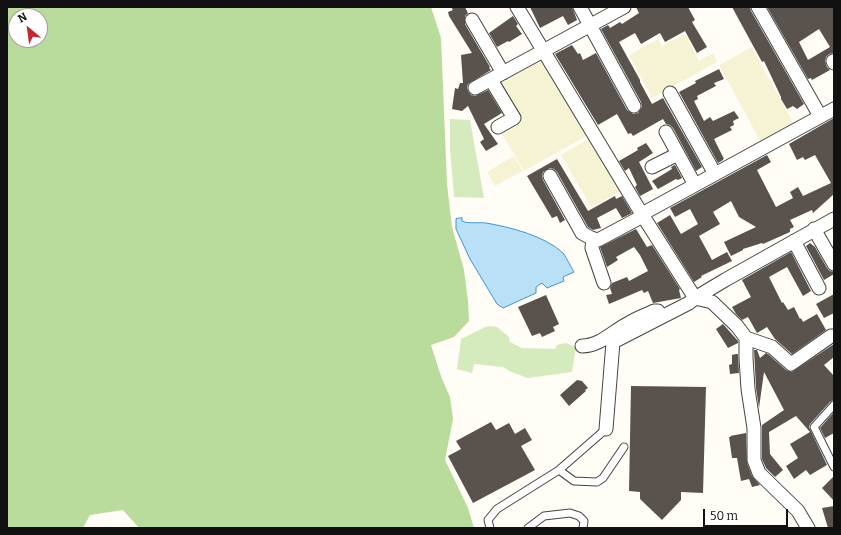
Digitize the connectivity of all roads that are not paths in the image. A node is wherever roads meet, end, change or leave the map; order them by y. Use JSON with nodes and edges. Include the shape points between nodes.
{"nodes":[{"id":1,"x":517,"y":7,"type":"edge"},
{"id":2,"x":580,"y":7,"type":"edge"},
{"id":3,"x":624,"y":7,"type":"edge"},
{"id":4,"x":758,"y":7,"type":"edge"},
{"id":5,"x":472,"y":20,"type":"dead end"},
{"id":6,"x":590,"y":26,"type":"junction"},
{"id":7,"x":544,"y":51,"type":"junction"},
{"id":8,"x":503,"y":73,"type":"junction"},
{"id":9,"x":492,"y":80,"type":"junction"},
{"id":10,"x":475,"y":88,"type":"dead end"},
{"id":11,"x":670,"y":93,"type":"dead end"},
{"id":12,"x":634,"y":106,"type":"dead end"},
{"id":13,"x":834,"y":109,"type":"edge"},
{"id":14,"x":820,"y":116,"type":"junction"},
{"id":15,"x":498,"y":127,"type":"dead end"},
{"id":16,"x":666,"y":132,"type":"dead end"},
{"id":17,"x":678,"y":154,"type":"junction"},
{"id":18,"x":652,"y":168,"type":"dead end"},
{"id":19,"x":715,"y":174,"type":"junction"},
{"id":20,"x":550,"y":176,"type":"dead end"},
{"id":21,"x":695,"y":185,"type":"junction"},
{"id":22,"x":643,"y":215,"type":"junction"},
{"id":23,"x":834,"y":218,"type":"edge"},
{"id":24,"x":814,"y":229,"type":"junction"},
{"id":25,"x":593,"y":239,"type":"junction"},
{"id":26,"x":794,"y":241,"type":"junction"},
{"id":27,"x":834,"y":264,"type":"edge"},
{"id":28,"x":604,"y":283,"type":"dead end"},
{"id":29,"x":819,"y":288,"type":"dead end"},
{"id":30,"x":695,"y":298,"type":"junction"},
{"id":31,"x":672,"y":312,"type":"junction"},
{"id":32,"x":834,"y":336,"type":"edge"},
{"id":33,"x":746,"y":338,"type":"junction"},
{"id":34,"x":582,"y":346,"type":"dead end"},
{"id":35,"x":834,"y":405,"type":"edge"},
{"id":36,"x":606,"y":429,"type":"joint"},
{"id":37,"x":624,"y":447,"type":"dead end"},
{"id":38,"x":834,"y":467,"type":"edge"},
{"id":39,"x":559,"y":470,"type":"junction"},
{"id":40,"x":490,"y":528,"type":"edge"},
{"id":41,"x":528,"y":528,"type":"edge"},
{"id":42,"x":583,"y":528,"type":"edge"},
{"id":43,"x":808,"y":528,"type":"edge"}],
"edges":[{"from":1,"to":7,"type":"street"},
{"from":2,"to":6,"type":"street"},
{"from":3,"to":6,"type":"street"},
{"from":4,"to":14,"type":"street"},
{"from":5,"to":8,"type":"street"},
{"from":6,"to":7,"type":"street"},
{"from":6,"to":12,"type":"street"},
{"from":7,"to":8,"type":"street"},
{"from":7,"to":22,"type":"street"},
{"from":8,"to":9,"type":"street"},
{"from":9,"to":10,"type":"street"},
{"from":9,"to":15,"type":"street","via":[[514,118]]},
{"from":11,"to":19,"type":"street"},
{"from":13,"to":14,"type":"street"},
{"from":14,"to":19,"type":"street"},
{"from":16,"to":17,"type":"street"},
{"from":17,"to":18,"type":"street"},
{"from":17,"to":21,"type":"street"},
{"from":19,"to":21,"type":"street"},
{"from":20,"to":25,"type":"street","via":[[582,233]]},
{"from":21,"to":22,"type":"street"},
{"from":22,"to":25,"type":"street","via":[[598,240]]},
{"from":22,"to":30,"type":"street"},
{"from":23,"to":24,"type":"street"},
{"from":24,"to":26,"type":"street"},
{"from":24,"to":27,"type":"street"},
{"from":25,"to":28,"type":"street","via":[[592,248]]},
{"from":26,"to":29,"type":"street"},
{"from":26,"to":30,"type":"street"},
{"from":30,"to":31,"type":"street"},
{"from":30,"to":33,"type":"street","via":[[712,302],[738,326]]},
{"from":31,"to":34,"type":"street","via":[[654,310],[602,340],[590,346]]},
{"from":31,"to":36,"type":"street","via":[[613,342]]},
{"from":32,"to":33,"type":"street","via":[[791,364],[772,347]]},
{"from":33,"to":43,"type":"street","via":[[748,389],[754,428],[754,460],[759,473],[798,511]]},
{"from":35,"to":38,"type":"lane","via":[[814,427]]},
{"from":36,"to":39,"type":"lane"},
{"from":37,"to":39,"type":"lane","via":[[603,478],[596,482],[574,481]]},
{"from":39,"to":40,"type":"lane","via":[[497,509],[488,520]]},
{"from":41,"to":42,"type":"lane","via":[[544,516],[570,513],[584,521]]}]}
